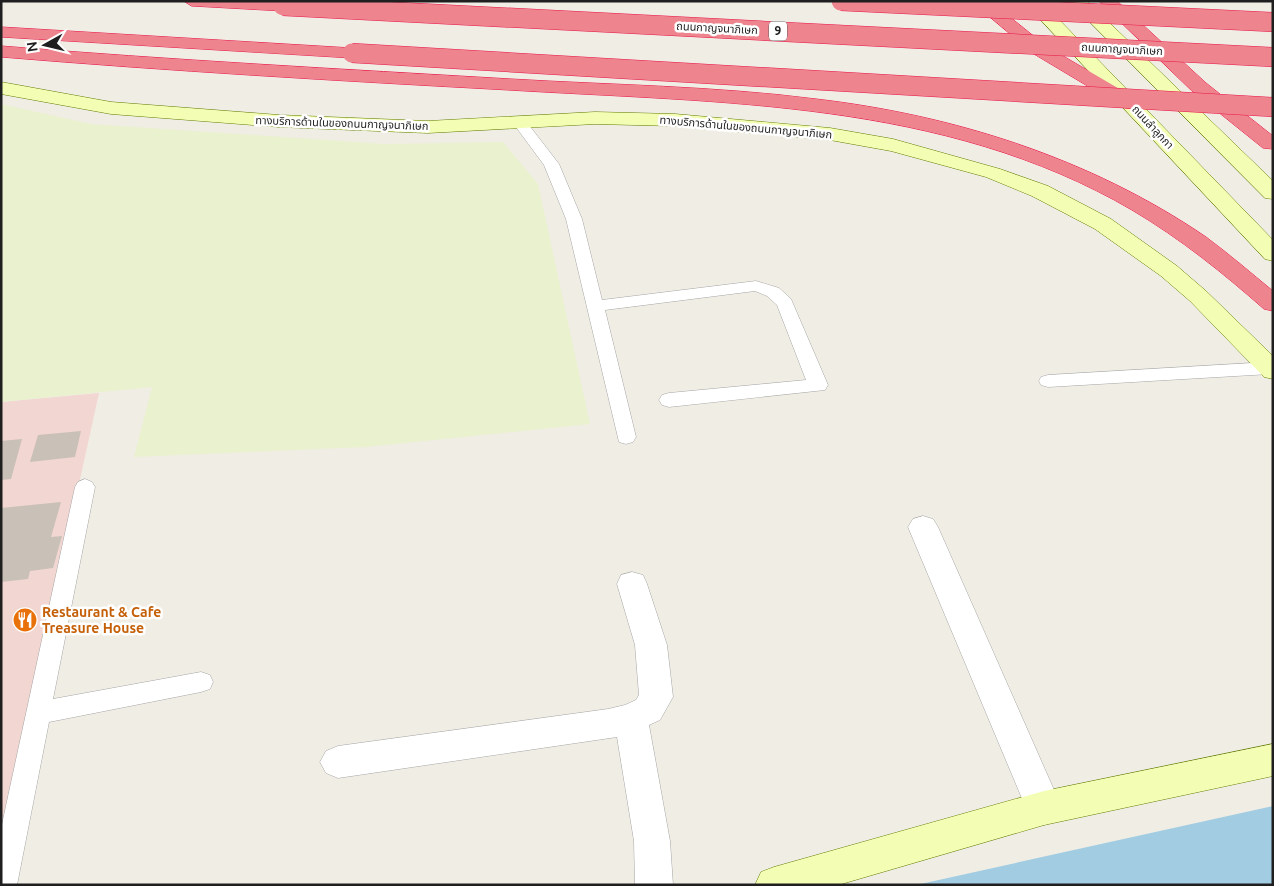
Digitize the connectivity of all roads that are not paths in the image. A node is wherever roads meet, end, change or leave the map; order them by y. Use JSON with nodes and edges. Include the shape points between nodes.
{"nodes":[{"id":1,"x":192,"y":1,"type":"edge"},
{"id":2,"x":841,"y":1,"type":"edge"},
{"id":3,"x":979,"y":1,"type":"edge"},
{"id":4,"x":1031,"y":1,"type":"edge"},
{"id":5,"x":1077,"y":1,"type":"edge"},
{"id":6,"x":1107,"y":1,"type":"edge"},
{"id":7,"x":1117,"y":1,"type":"edge"},
{"id":8,"x":1273,"y":22,"type":"edge"},
{"id":9,"x":1,"y":32,"type":"edge"},
{"id":10,"x":1,"y":51,"type":"edge"},
{"id":11,"x":1273,"y":57,"type":"edge"},
{"id":12,"x":1,"y":88,"type":"edge"},
{"id":13,"x":1133,"y":105,"type":"junction"},
{"id":14,"x":1273,"y":107,"type":"edge"},
{"id":15,"x":520,"y":122,"type":"junction"},
{"id":16,"x":1271,"y":146,"type":"edge"},
{"id":17,"x":1273,"y":193,"type":"edge"},
{"id":18,"x":1273,"y":254,"type":"edge"},
{"id":19,"x":1273,"y":304,"type":"edge"},
{"id":20,"x":595,"y":306,"type":"junction"},
{"id":21,"x":1271,"y":370,"type":"edge"},
{"id":22,"x":1048,"y":381,"type":"dead end"},
{"id":23,"x":669,"y":400,"type":"dead end"},
{"id":24,"x":626,"y":437,"type":"dead end"},
{"id":25,"x":85,"y":487,"type":"dead end"},
{"id":26,"x":923,"y":527,"type":"dead end"},
{"id":27,"x":632,"y":584,"type":"dead end"},
{"id":28,"x":200,"y":682,"type":"dead end"},
{"id":29,"x":38,"y":714,"type":"junction"},
{"id":30,"x":631,"y":718,"type":"junction"},
{"id":31,"x":1273,"y":760,"type":"edge"},
{"id":32,"x":338,"y":762,"type":"dead end"},
{"id":33,"x":1044,"y":808,"type":"junction"},
{"id":34,"x":3,"y":885,"type":"edge"},
{"id":35,"x":654,"y":885,"type":"edge"},
{"id":36,"x":774,"y":885,"type":"edge"}],
"edges":[{"from":1,"to":11,"type":"highway","name":"ถนนกาญจนาภิเษก","number":"9","bridge":true},
{"from":2,"to":8,"type":"highway","bridge":true},
{"from":3,"to":13,"type":"highway","via":[[1040,50]]},
{"from":4,"to":13,"type":"main road","name":"ถนนลำลูกกา"},
{"from":5,"to":17,"type":"main road"},
{"from":6,"to":16,"type":"highway","via":[[1199,87]]},
{"from":7,"to":16,"type":"highway"},
{"from":9,"to":14,"type":"highway","bridge":true},
{"from":10,"to":19,"type":"highway","via":[[149,64],[768,99],[892,115],[996,143],[1114,191],[1188,235]]},
{"from":12,"to":15,"type":"main road","name":"ทางบริการด้านในของถนนกาญจนาภิเษก","via":[[111,108],[242,119],[428,127]]},
{"from":13,"to":18,"type":"main road","name":"ถนนลำลูกกา"},
{"from":15,"to":20,"type":"lane","via":[[551,164],[574,219]]},
{"from":15,"to":21,"type":"main road","name":"ทางบริการด้านในของถนนกาญจนาภิเษก","via":[[620,118],[726,123],[830,134],[893,145],[958,162],[1040,192],[1103,224],[1137,246],[1198,296]]},
{"from":20,"to":23,"type":"lane","via":[[756,286],[773,292],[785,302],[818,384]]},
{"from":20,"to":24,"type":"lane"},
{"from":21,"to":22,"type":"lane"},
{"from":25,"to":29,"type":"lane"},
{"from":26,"to":33,"type":"street"},
{"from":27,"to":30,"type":"street","via":[[652,645],[656,697],[648,710]]},
{"from":28,"to":29,"type":"lane"},
{"from":29,"to":34,"type":"lane"},
{"from":30,"to":32,"type":"street"},
{"from":30,"to":35,"type":"street","via":[[652,841]]},
{"from":31,"to":33,"type":"main road"},
{"from":33,"to":36,"type":"main road"}]}
